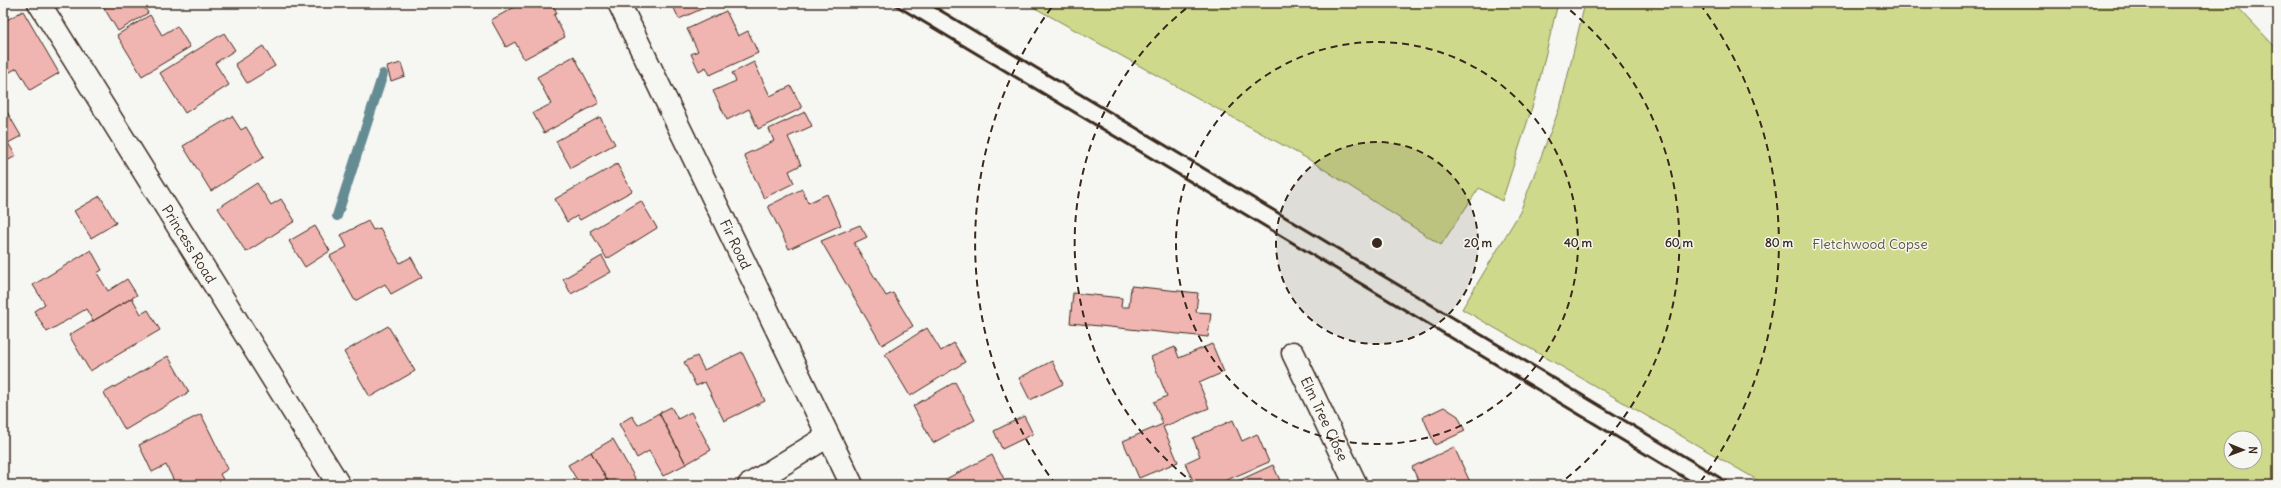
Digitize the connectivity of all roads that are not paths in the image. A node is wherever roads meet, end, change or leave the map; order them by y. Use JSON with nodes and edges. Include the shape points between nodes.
{"nodes":[{"id":1,"x":39,"y":3,"type":"edge"},
{"id":2,"x":620,"y":3,"type":"edge"},
{"id":3,"x":1293,"y":353,"type":"dead end"},
{"id":4,"x":828,"y":436,"type":"junction"},
{"id":5,"x":339,"y":485,"type":"edge"},
{"id":6,"x":749,"y":485,"type":"edge"},
{"id":7,"x":852,"y":485,"type":"edge"},
{"id":8,"x":1356,"y":485,"type":"edge"}],
"edges":[{"from":1,"to":5,"type":"street","name":"Princess Road"},
{"from":2,"to":4,"type":"street","name":"Fir Road"},
{"from":3,"to":8,"type":"street","name":"Elm Tree Close"},
{"from":4,"to":6,"type":"street"},
{"from":4,"to":7,"type":"street","name":"Fir Road"}]}
